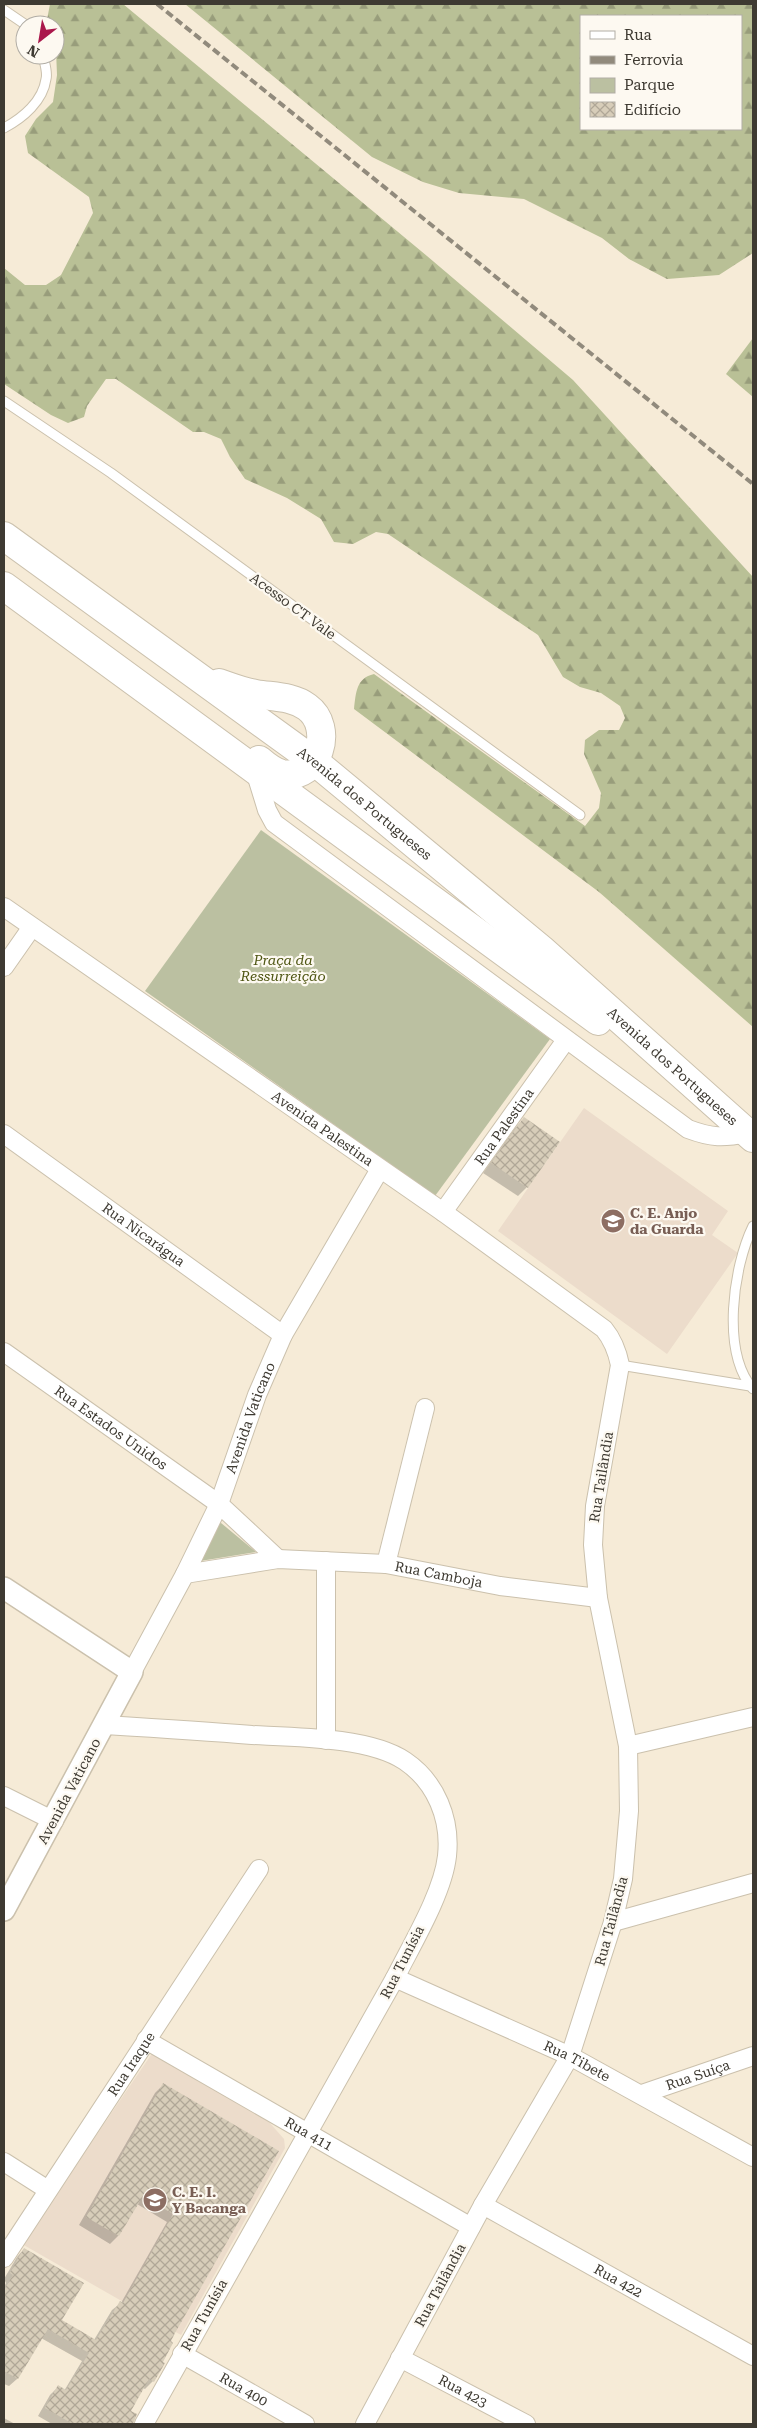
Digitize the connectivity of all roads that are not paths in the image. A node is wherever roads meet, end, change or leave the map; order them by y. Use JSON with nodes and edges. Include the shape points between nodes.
{"nodes":[{"id":1,"x":4,"y":10,"type":"edge"},
{"id":2,"x":15,"y":18,"type":"edge"},
{"id":3,"x":45,"y":65,"type":"edge"},
{"id":4,"x":4,"y":128,"type":"edge"},
{"id":5,"x":4,"y":401,"type":"edge"},
{"id":6,"x":4,"y":536,"type":"edge"},
{"id":7,"x":4,"y":586,"type":"edge"},
{"id":8,"x":191,"y":671,"type":"junction"},
{"id":9,"x":138,"y":684,"type":"junction"},
{"id":10,"x":314,"y":761,"type":"junction"},
{"id":11,"x":255,"y":771,"type":"junction"},
{"id":12,"x":580,"y":816,"type":"dead end"},
{"id":13,"x":4,"y":907,"type":"edge"},
{"id":14,"x":32,"y":927,"type":"junction"},
{"id":15,"x":4,"y":966,"type":"edge"},
{"id":16,"x":566,"y":1040,"type":"junction"},
{"id":17,"x":743,"y":1129,"type":"edge"},
{"id":18,"x":4,"y":1134,"type":"edge"},
{"id":19,"x":380,"y":1169,"type":"junction"},
{"id":20,"x":443,"y":1212,"type":"junction"},
{"id":21,"x":753,"y":1226,"type":"edge"},
{"id":22,"x":283,"y":1335,"type":"junction"},
{"id":23,"x":4,"y":1352,"type":"edge"},
{"id":24,"x":620,"y":1365,"type":"junction"},
{"id":25,"x":752,"y":1387,"type":"edge"},
{"id":26,"x":425,"y":1408,"type":"dead end"},
{"id":27,"x":219,"y":1504,"type":"junction"},
{"id":28,"x":278,"y":1559,"type":"junction"},
{"id":29,"x":326,"y":1561,"type":"junction"},
{"id":30,"x":386,"y":1564,"type":"junction"},
{"id":31,"x":185,"y":1574,"type":"junction"},
{"id":32,"x":4,"y":1588,"type":"edge"},
{"id":33,"x":598,"y":1598,"type":"junction"},
{"id":34,"x":132,"y":1672,"type":"junction"},
{"id":35,"x":753,"y":1717,"type":"edge"},
{"id":36,"x":105,"y":1725,"type":"junction"},
{"id":37,"x":326,"y":1740,"type":"junction"},
{"id":38,"x":628,"y":1746,"type":"junction"},
{"id":39,"x":4,"y":1796,"type":"edge"},
{"id":40,"x":54,"y":1821,"type":"junction"},
{"id":41,"x":259,"y":1868,"type":"dead end"},
{"id":42,"x":753,"y":1883,"type":"edge"},
{"id":43,"x":4,"y":1910,"type":"edge"},
{"id":44,"x":614,"y":1922,"type":"junction"},
{"id":45,"x":395,"y":1978,"type":"junction"},
{"id":46,"x":146,"y":2040,"type":"junction"},
{"id":47,"x":570,"y":2056,"type":"junction"},
{"id":48,"x":753,"y":2056,"type":"edge"},
{"id":49,"x":642,"y":2094,"type":"junction"},
{"id":50,"x":307,"y":2133,"type":"junction"},
{"id":51,"x":753,"y":2157,"type":"edge"},
{"id":52,"x":4,"y":2162,"type":"edge"},
{"id":53,"x":48,"y":2190,"type":"junction"},
{"id":54,"x":483,"y":2205,"type":"junction"},
{"id":55,"x":471,"y":2226,"type":"junction"},
{"id":56,"x":4,"y":2258,"type":"edge"},
{"id":57,"x":182,"y":2354,"type":"junction"},
{"id":58,"x":753,"y":2356,"type":"edge"},
{"id":59,"x":400,"y":2358,"type":"junction"},
{"id":60,"x":144,"y":2424,"type":"edge"},
{"id":61,"x":305,"y":2424,"type":"edge"},
{"id":62,"x":365,"y":2424,"type":"edge"},
{"id":63,"x":526,"y":2424,"type":"edge"}],
"edges":[{"from":1,"to":2,"type":"lane"},
{"from":3,"to":4,"type":"lane","via":[[47,78],[38,100],[18,121]]},
{"from":5,"to":12,"type":"lane","name":"Acesso CT Vale","via":[[119,479]]},
{"from":6,"to":8,"type":"highway","name":"Avenida dos Portugueses"},
{"from":7,"to":9,"type":"highway","name":"Avenida dos Portugueses"},
{"from":8,"to":10,"type":"highway","name":"Avenida dos Portugueses"},
{"from":8,"to":10,"type":"highway","via":[[242,691],[288,698],[309,708],[322,726],[321,747]]},
{"from":9,"to":10,"type":"highway","via":[[193,712],[272,770],[282,774],[301,772]]},
{"from":9,"to":11,"type":"highway","name":"Avenida dos Portugueses"},
{"from":10,"to":17,"type":"highway","name":"Avenida dos Portugueses","via":[[541,950]]},
{"from":11,"to":16,"type":"street","via":[[274,823]]},
{"from":11,"to":17,"type":"highway","name":"Avenida dos Portugueses"},
{"from":13,"to":14,"type":"street","name":"Avenida Palestina"},
{"from":14,"to":15,"type":"street"},
{"from":14,"to":19,"type":"street","name":"Avenida Palestina"},
{"from":16,"to":17,"type":"street","via":[[688,1129],[724,1138]]},
{"from":16,"to":20,"type":"street","name":"Rua Palestina"},
{"from":18,"to":22,"type":"street","name":"Rua Nicarágua"},
{"from":19,"to":20,"type":"street","name":"Avenida Palestina"},
{"from":19,"to":22,"type":"street","name":"Avenida Vaticano"},
{"from":20,"to":24,"type":"street","name":"Avenida Palestina","via":[[604,1329],[616,1348]]},
{"from":21,"to":25,"type":"lane","via":[[736,1289],[732,1337],[736,1357]]},
{"from":22,"to":27,"type":"street","name":"Avenida Vaticano","via":[[257,1396]]},
{"from":23,"to":27,"type":"street","name":"Rua Estados Unidos"},
{"from":24,"to":25,"type":"lane"},
{"from":24,"to":33,"type":"street","name":"Rua Tailândia","via":[[595,1506],[593,1545]]},
{"from":26,"to":30,"type":"street"},
{"from":27,"to":28,"type":"street"},
{"from":27,"to":31,"type":"street","name":"Avenida Vaticano"},
{"from":28,"to":29,"type":"street","name":"Rua Camboja"},
{"from":28,"to":31,"type":"street","name":"Rua Camboja"},
{"from":29,"to":30,"type":"street","name":"Rua Camboja"},
{"from":29,"to":37,"type":"street"},
{"from":30,"to":33,"type":"street","name":"Rua Camboja","via":[[500,1586]]},
{"from":31,"to":34,"type":"street","name":"Avenida Vaticano"},
{"from":32,"to":34,"type":"street"},
{"from":33,"to":38,"type":"street","name":"Rua Tailândia"},
{"from":34,"to":36,"type":"street","name":"Avenida Vaticano"},
{"from":35,"to":38,"type":"street"},
{"from":36,"to":37,"type":"street","name":"Rua Tunísia"},
{"from":36,"to":40,"type":"street","name":"Avenida Vaticano"},
{"from":37,"to":45,"type":"street","name":"Rua Tunísia","via":[[376,1749],[404,1760],[430,1784],[442,1807],[447,1834],[443,1875]]},
{"from":38,"to":44,"type":"street","name":"Rua Tailândia","via":[[630,1812],[623,1879]]},
{"from":39,"to":40,"type":"street"},
{"from":40,"to":43,"type":"street","name":"Avenida Vaticano"},
{"from":41,"to":46,"type":"street","name":"Rua Iraque"},
{"from":42,"to":44,"type":"street"},
{"from":44,"to":47,"type":"street","name":"Rua Tailândia"},
{"from":45,"to":47,"type":"street","name":"Rua Tibete"},
{"from":45,"to":50,"type":"street","name":"Rua Tunísia"},
{"from":46,"to":50,"type":"street","name":"Rua 411"},
{"from":46,"to":53,"type":"street","name":"Rua Iraque"},
{"from":47,"to":49,"type":"street","name":"Rua Tibete"},
{"from":47,"to":54,"type":"street","name":"Rua Tailândia"},
{"from":48,"to":49,"type":"street","name":"Rua Suíça"},
{"from":49,"to":51,"type":"street","name":"Rua Tibete"},
{"from":50,"to":55,"type":"street","name":"Rua 411"},
{"from":50,"to":57,"type":"street","name":"Rua Tunísia"},
{"from":52,"to":53,"type":"street"},
{"from":53,"to":56,"type":"street","name":"Rua Iraque"},
{"from":54,"to":55,"type":"street","name":"Rua Tailândia"},
{"from":54,"to":58,"type":"street","name":"Rua 422"},
{"from":55,"to":59,"type":"street","name":"Rua Tailândia"},
{"from":57,"to":60,"type":"street","name":"Rua Tunísia"},
{"from":57,"to":61,"type":"street","name":"Rua 400"},
{"from":59,"to":62,"type":"street","name":"Rua Tailândia"},
{"from":59,"to":63,"type":"street","name":"Rua 423"}]}
